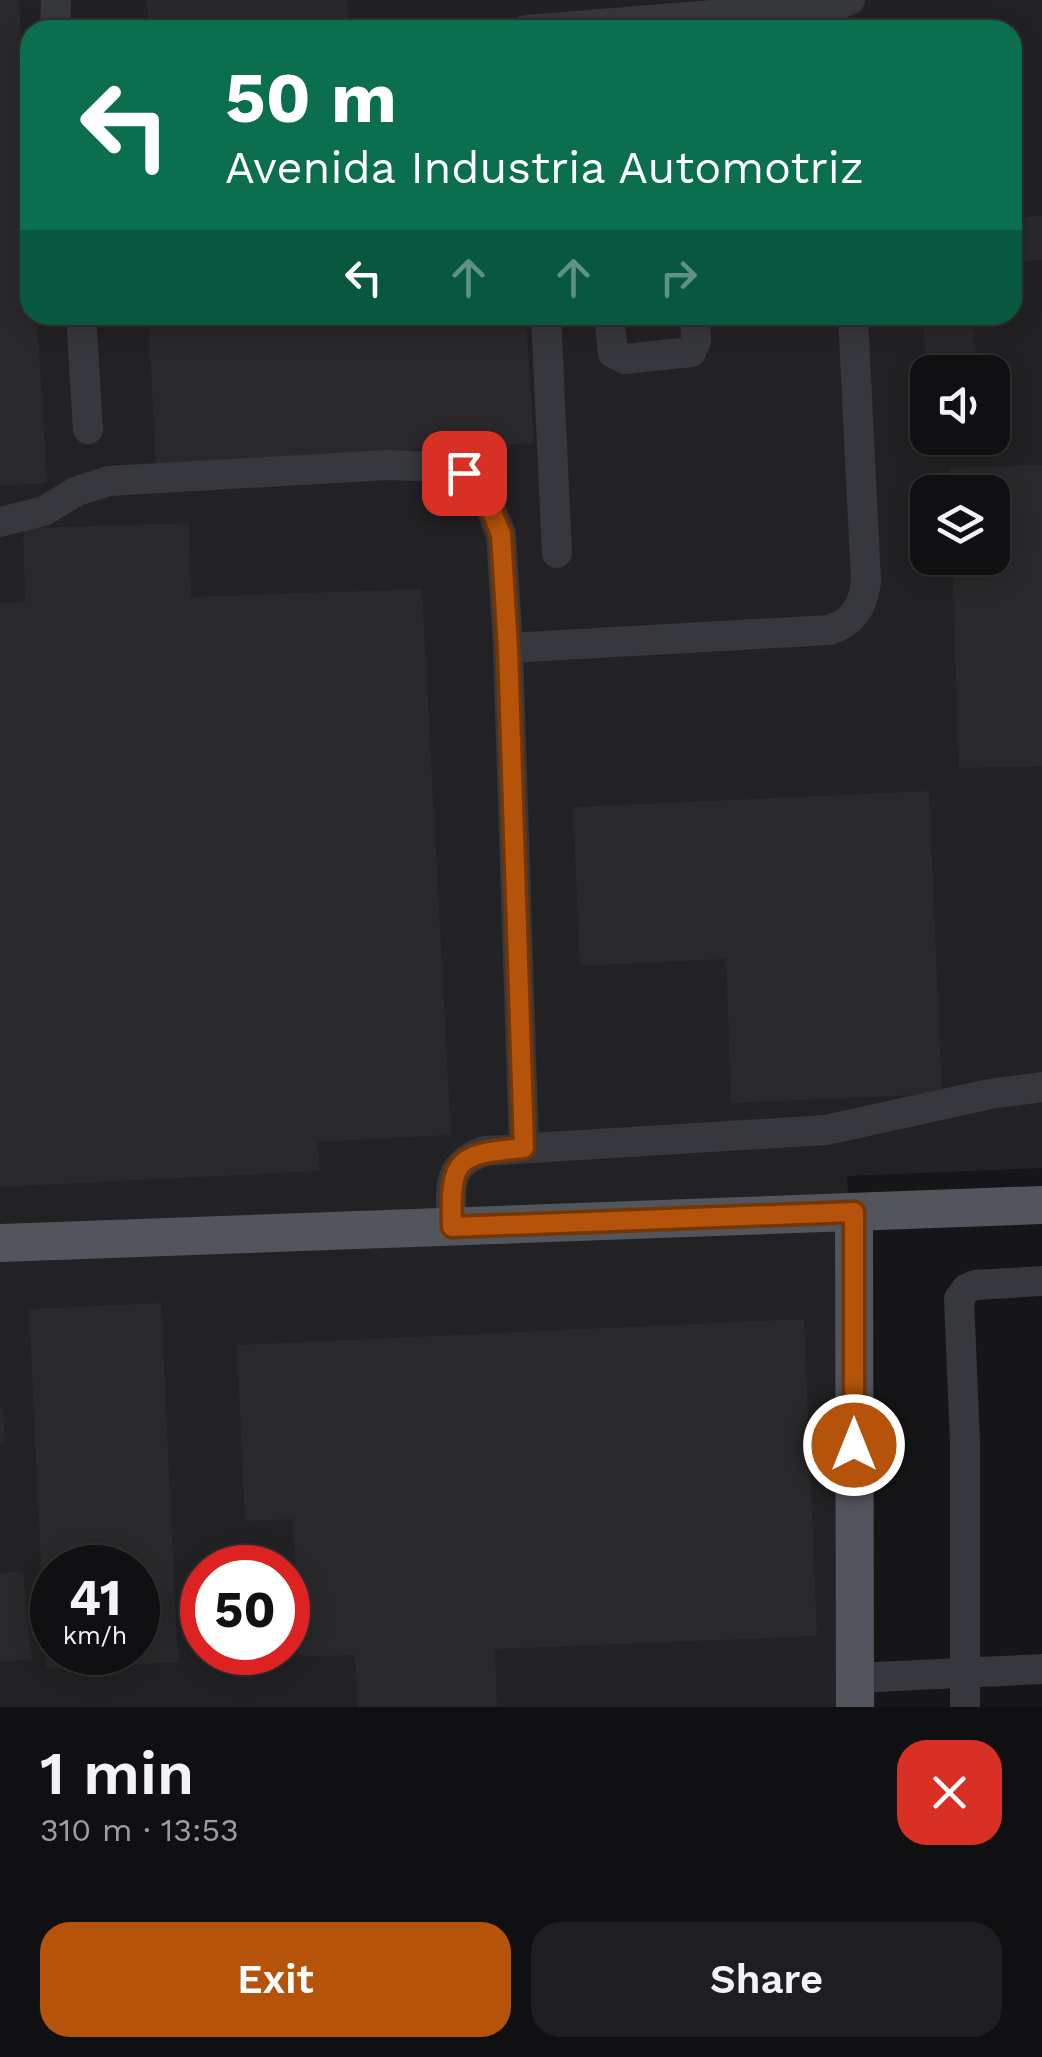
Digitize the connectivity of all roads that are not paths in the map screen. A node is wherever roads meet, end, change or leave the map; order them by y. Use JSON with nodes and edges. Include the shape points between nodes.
{"nodes":[{"id":1,"x":758,"y":5,"type":"edge"},
{"id":2,"x":842,"y":12,"type":"edge"},
{"id":3,"x":719,"y":20,"type":"edge"},
{"id":4,"x":82,"y":325,"type":"edge"},
{"id":5,"x":546,"y":325,"type":"edge"},
{"id":6,"x":610,"y":325,"type":"edge"},
{"id":7,"x":695,"y":325,"type":"edge"},
{"id":8,"x":853,"y":325,"type":"edge"},
{"id":9,"x":88,"y":429,"type":"dead end"},
{"id":10,"x":0,"y":522,"type":"edge"},
{"id":11,"x":556,"y":553,"type":"dead end"},
{"id":12,"x":508,"y":648,"type":"junction"},
{"id":13,"x":1042,"y":1087,"type":"edge"},
{"id":14,"x":524,"y":1148,"type":"junction"},
{"id":15,"x":1042,"y":1205,"type":"edge"},
{"id":16,"x":854,"y":1212,"type":"junction"},
{"id":17,"x":452,"y":1227,"type":"junction"},
{"id":18,"x":0,"y":1243,"type":"edge"},
{"id":19,"x":1042,"y":1282,"type":"edge"},
{"id":20,"x":1042,"y":1669,"type":"edge"},
{"id":21,"x":963,"y":1672,"type":"junction"},
{"id":22,"x":855,"y":1692,"type":"edge"},
{"id":23,"x":965,"y":1707,"type":"edge"}],
"edges":[{"from":1,"to":2,"type":"lane"},
{"from":1,"to":3,"type":"lane"},
{"from":4,"to":9,"type":"lane"},
{"from":5,"to":11,"type":"lane"},
{"from":6,"to":7,"type":"lane","via":[[613,354],[625,359],[691,352]]},
{"from":8,"to":12,"type":"lane","via":[[866,582],[864,600],[844,626]]},
{"from":10,"to":12,"type":"lane","via":[[44,511],[109,481],[440,467],[464,473],[494,513]]},
{"from":12,"to":14,"type":"lane"},
{"from":13,"to":14,"type":"lane","via":[[826,1130]]},
{"from":14,"to":17,"type":"lane","via":[[485,1151],[461,1164],[451,1184]]},
{"from":15,"to":16,"type":"main road"},
{"from":16,"to":17,"type":"main road"},
{"from":16,"to":22,"type":"main road"},
{"from":17,"to":18,"type":"main road"},
{"from":19,"to":21,"type":"lane","via":[[975,1285],[959,1299]]},
{"from":20,"to":21,"type":"lane"},
{"from":21,"to":22,"type":"lane"},
{"from":21,"to":23,"type":"lane"}]}
